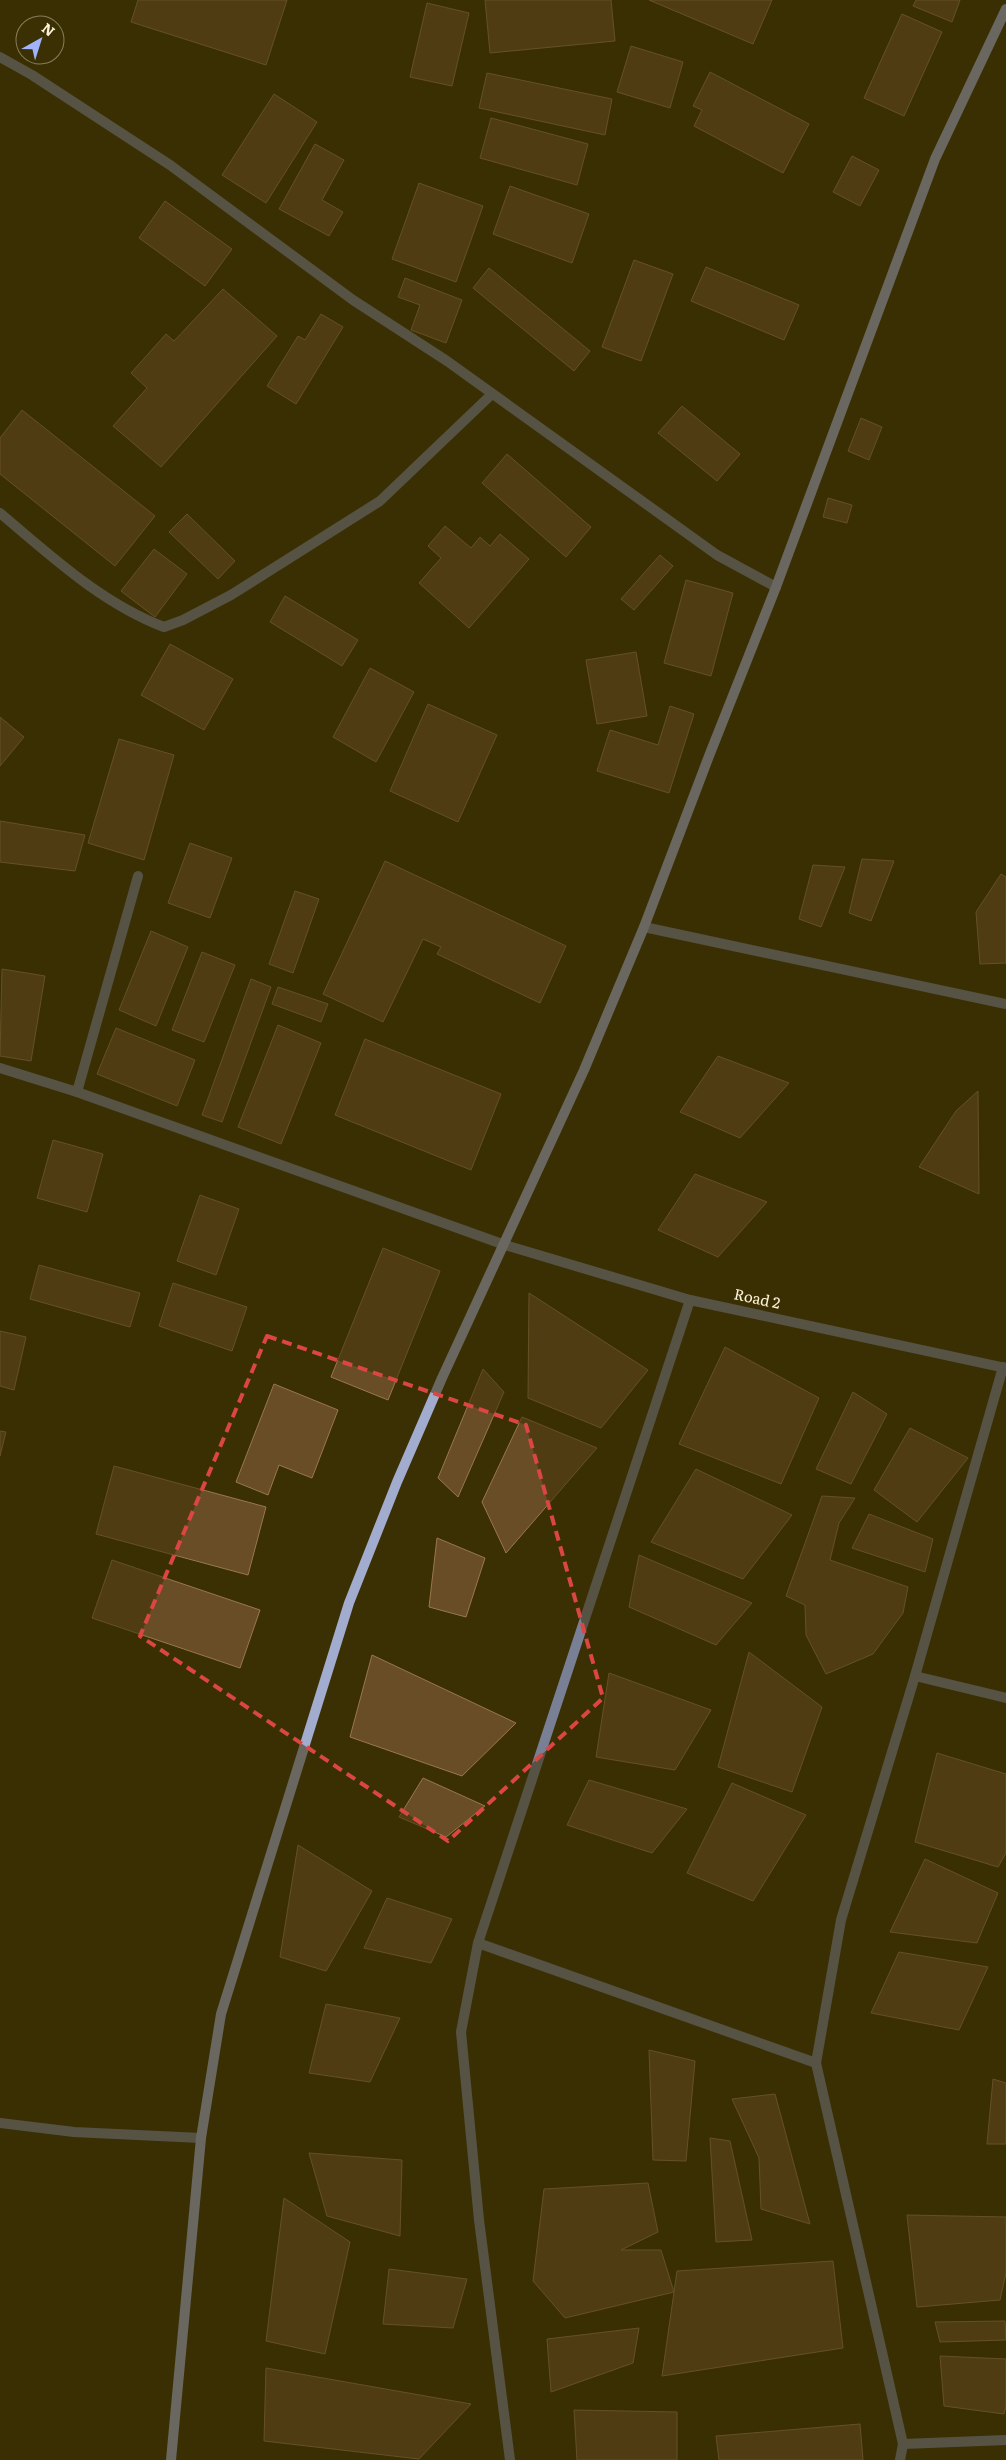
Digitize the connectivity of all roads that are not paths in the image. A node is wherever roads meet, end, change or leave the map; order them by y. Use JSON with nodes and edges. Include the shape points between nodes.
{"nodes":[{"id":1,"x":1006,"y":9,"type":"edge"},
{"id":2,"x":0,"y":57,"type":"edge"},
{"id":3,"x":492,"y":394,"type":"junction"},
{"id":4,"x":0,"y":513,"type":"edge"},
{"id":5,"x":776,"y":587,"type":"junction"},
{"id":6,"x":138,"y":876,"type":"dead end"},
{"id":7,"x":644,"y":927,"type":"junction"},
{"id":8,"x":1006,"y":1004,"type":"edge"},
{"id":9,"x":0,"y":1068,"type":"edge"},
{"id":10,"x":77,"y":1092,"type":"junction"},
{"id":11,"x":505,"y":1245,"type":"junction"},
{"id":12,"x":690,"y":1300,"type":"junction"},
{"id":13,"x":1004,"y":1368,"type":"edge"},
{"id":14,"x":914,"y":1676,"type":"junction"},
{"id":15,"x":1006,"y":1698,"type":"edge"},
{"id":16,"x":478,"y":1943,"type":"junction"},
{"id":17,"x":816,"y":2063,"type":"junction"},
{"id":18,"x":0,"y":2122,"type":"edge"},
{"id":19,"x":201,"y":2138,"type":"junction"},
{"id":20,"x":1006,"y":2440,"type":"edge"},
{"id":21,"x":903,"y":2444,"type":"junction"},
{"id":22,"x":171,"y":2460,"type":"edge"},
{"id":23,"x":510,"y":2460,"type":"edge"},
{"id":24,"x":900,"y":2460,"type":"edge"}],
"edges":[{"from":1,"to":5,"type":"street","via":[[935,159]]},
{"from":2,"to":3,"type":"street","via":[[170,165],[353,300]]},
{"from":3,"to":4,"type":"street","via":[[380,501],[231,595],[164,627],[140,618],[72,574]]},
{"from":3,"to":5,"type":"street","via":[[717,554]]},
{"from":5,"to":7,"type":"street"},
{"from":6,"to":10,"type":"street"},
{"from":7,"to":8,"type":"street"},
{"from":7,"to":11,"type":"street"},
{"from":9,"to":10,"type":"street","name":"Road 2"},
{"from":10,"to":11,"type":"street","name":"Road 2"},
{"from":11,"to":12,"type":"street","name":"Road 2"},
{"from":11,"to":19,"type":"street","via":[[396,1482],[349,1603],[221,2014]]},
{"from":12,"to":13,"type":"street","name":"Road 2"},
{"from":12,"to":16,"type":"street"},
{"from":13,"to":14,"type":"street"},
{"from":14,"to":15,"type":"street"},
{"from":14,"to":17,"type":"street","via":[[841,1920]]},
{"from":16,"to":17,"type":"street"},
{"from":16,"to":23,"type":"street","via":[[461,2032],[479,2220]]},
{"from":17,"to":21,"type":"street"},
{"from":18,"to":19,"type":"street","via":[[74,2132]]},
{"from":19,"to":22,"type":"street"},
{"from":20,"to":21,"type":"street"},
{"from":21,"to":24,"type":"street"}]}
